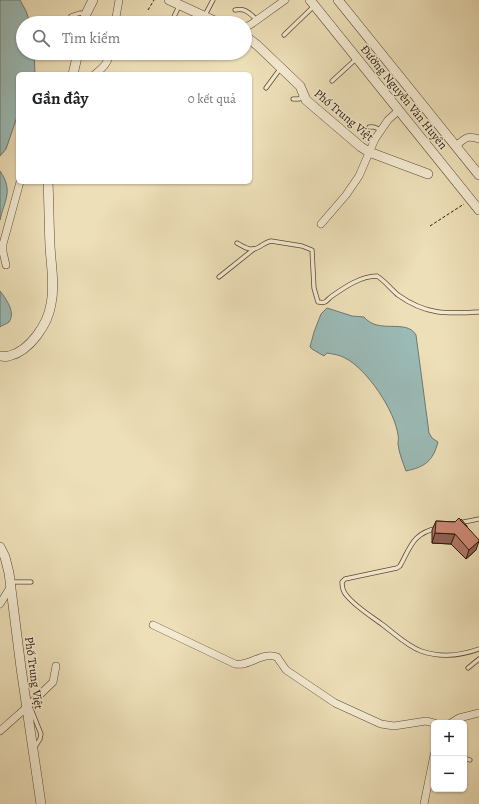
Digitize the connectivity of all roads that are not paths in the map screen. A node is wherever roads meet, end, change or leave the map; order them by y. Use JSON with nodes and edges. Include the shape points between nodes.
{"nodes":[{"id":1,"x":93,"y":0,"type":"edge"},
{"id":2,"x":119,"y":0,"type":"edge"},
{"id":3,"x":170,"y":0,"type":"edge"},
{"id":4,"x":213,"y":0,"type":"edge"},
{"id":5,"x":285,"y":0,"type":"edge"},
{"id":6,"x":338,"y":0,"type":"edge"},
{"id":7,"x":312,"y":3,"type":"edge"},
{"id":8,"x":180,"y":5,"type":"junction"},
{"id":9,"x":235,"y":10,"type":"dead end"},
{"id":10,"x":71,"y":16,"type":"dead end"},
{"id":11,"x":83,"y":16,"type":"edge"},
{"id":12,"x":86,"y":16,"type":"edge"},
{"id":13,"x":116,"y":16,"type":"edge"},
{"id":14,"x":174,"y":16,"type":"edge"},
{"id":15,"x":205,"y":16,"type":"joint"},
{"id":16,"x":257,"y":20,"type":"junction"},
{"id":17,"x":252,"y":23,"type":"edge"},
{"id":18,"x":284,"y":35,"type":"dead end"},
{"id":19,"x":252,"y":41,"type":"edge"},
{"id":20,"x":357,"y":58,"type":"junction"},
{"id":21,"x":76,"y":60,"type":"edge"},
{"id":22,"x":108,"y":60,"type":"edge"},
{"id":23,"x":281,"y":68,"type":"junction"},
{"id":24,"x":73,"y":72,"type":"edge"},
{"id":25,"x":97,"y":72,"type":"edge"},
{"id":26,"x":332,"y":81,"type":"dead end"},
{"id":27,"x":266,"y":88,"type":"dead end"},
{"id":28,"x":304,"y":95,"type":"junction"},
{"id":29,"x":293,"y":99,"type":"dead end"},
{"id":30,"x":399,"y":110,"type":"junction"},
{"id":31,"x":368,"y":127,"type":"dead end"},
{"id":32,"x":381,"y":130,"type":"junction"},
{"id":33,"x":479,"y":139,"type":"edge"},
{"id":34,"x":456,"y":146,"type":"junction"},
{"id":35,"x":369,"y":152,"type":"junction"},
{"id":36,"x":428,"y":174,"type":"dead end"},
{"id":37,"x":479,"y":175,"type":"edge"},
{"id":38,"x":19,"y":184,"type":"edge"},
{"id":39,"x":48,"y":184,"type":"edge"},
{"id":40,"x":479,"y":210,"type":"edge"},
{"id":41,"x":321,"y":224,"type":"dead end"},
{"id":42,"x":237,"y":243,"type":"dead end"},
{"id":43,"x":254,"y":249,"type":"junction"},
{"id":44,"x":6,"y":265,"type":"dead end"},
{"id":45,"x":219,"y":278,"type":"dead end"},
{"id":46,"x":479,"y":312,"type":"edge"},
{"id":47,"x":0,"y":356,"type":"edge"},
{"id":48,"x":479,"y":519,"type":"edge"},
{"id":49,"x":457,"y":523,"type":"edge"},
{"id":50,"x":443,"y":526,"type":"edge"},
{"id":51,"x":0,"y":547,"type":"edge"},
{"id":52,"x":31,"y":582,"type":"dead end"},
{"id":53,"x":11,"y":584,"type":"junction"},
{"id":54,"x":0,"y":604,"type":"edge"},
{"id":55,"x":153,"y":625,"type":"dead end"},
{"id":56,"x":479,"y":649,"type":"edge"},
{"id":57,"x":479,"y":659,"type":"edge"},
{"id":58,"x":56,"y":666,"type":"dead end"},
{"id":59,"x":468,"y":668,"type":"dead end"},
{"id":60,"x":28,"y":706,"type":"junction"},
{"id":61,"x":479,"y":713,"type":"edge"},
{"id":62,"x":456,"y":720,"type":"edge"},
{"id":63,"x":431,"y":722,"type":"edge"},
{"id":64,"x":0,"y":731,"type":"edge"},
{"id":65,"x":434,"y":756,"type":"edge"},
{"id":66,"x":467,"y":759,"type":"edge"},
{"id":67,"x":470,"y":760,"type":"dead end"},
{"id":68,"x":41,"y":804,"type":"edge"},
{"id":69,"x":424,"y":804,"type":"edge"}],
"edges":[{"from":1,"to":12,"type":"street"},
{"from":2,"to":13,"type":"street"},
{"from":3,"to":8,"type":"street"},
{"from":4,"to":15,"type":"lane"},
{"from":5,"to":16,"type":"street"},
{"from":6,"to":34,"type":"street","name":"Đường Nguyễn Văn Huyên"},
{"from":7,"to":18,"type":"lane"},
{"from":7,"to":20,"type":"street","name":"Đường Nguyễn Văn Huyên"},
{"from":8,"to":14,"type":"lane"},
{"from":8,"to":15,"type":"street"},
{"from":9,"to":16,"type":"lane","via":[[245,10]]},
{"from":10,"to":11,"type":"lane","via":[[80,12]]},
{"from":16,"to":17,"type":"street"},
{"from":19,"to":23,"type":"street","name":"Phố Trung Việt"},
{"from":20,"to":26,"type":"lane"},
{"from":20,"to":30,"type":"street","name":"Đường Nguyễn Văn Huyên"},
{"from":21,"to":24,"type":"street"},
{"from":22,"to":25,"type":"street"},
{"from":23,"to":27,"type":"lane"},
{"from":23,"to":28,"type":"street","name":"Phố Trung Việt","via":[[300,86]]},
{"from":28,"to":29,"type":"lane","via":[[299,99]]},
{"from":28,"to":35,"type":"street","name":"Phố Trung Việt","via":[[306,100]]},
{"from":30,"to":32,"type":"street"},
{"from":30,"to":40,"type":"street","name":"Đường Nguyễn Văn Huyên"},
{"from":31,"to":32,"type":"lane"},
{"from":32,"to":35,"type":"street"},
{"from":33,"to":34,"type":"street","via":[[470,136]]},
{"from":34,"to":37,"type":"street","name":"Đường Nguyễn Văn Huyên"},
{"from":35,"to":36,"type":"street","name":"Phố Trung Việt"},
{"from":35,"to":41,"type":"street","via":[[359,176]]},
{"from":38,"to":44,"type":"street","via":[[3,244]]},
{"from":39,"to":47,"type":"street","via":[[53,286],[51,305],[46,322],[30,343],[9,356]]},
{"from":42,"to":43,"type":"lane"},
{"from":43,"to":45,"type":"lane"},
{"from":43,"to":46,"type":"lane","via":[[271,241],[312,250],[314,288],[318,302],[326,301],[348,285],[370,276],[377,276],[397,294],[416,306],[444,313]]},
{"from":48,"to":49,"type":"lane"},
{"from":50,"to":56,"type":"lane","via":[[418,536],[397,568],[345,579],[342,586],[347,596],[356,604],[421,651],[454,655]]},
{"from":51,"to":53,"type":"street","name":"Phố Trung Việt"},
{"from":52,"to":53,"type":"lane"},
{"from":53,"to":54,"type":"street"},
{"from":53,"to":60,"type":"street","name":"Phố Trung Việt"},
{"from":55,"to":63,"type":"street","via":[[235,664],[245,665],[272,655],[291,674],[335,703],[381,724],[394,726]]},
{"from":57,"to":59,"type":"lane"},
{"from":58,"to":60,"type":"street","via":[[53,682]]},
{"from":60,"to":64,"type":"street"},
{"from":60,"to":68,"type":"street","name":"Phố Trung Việt"},
{"from":61,"to":62,"type":"street"},
{"from":65,"to":69,"type":"street"},
{"from":66,"to":67,"type":"lane"}]}
